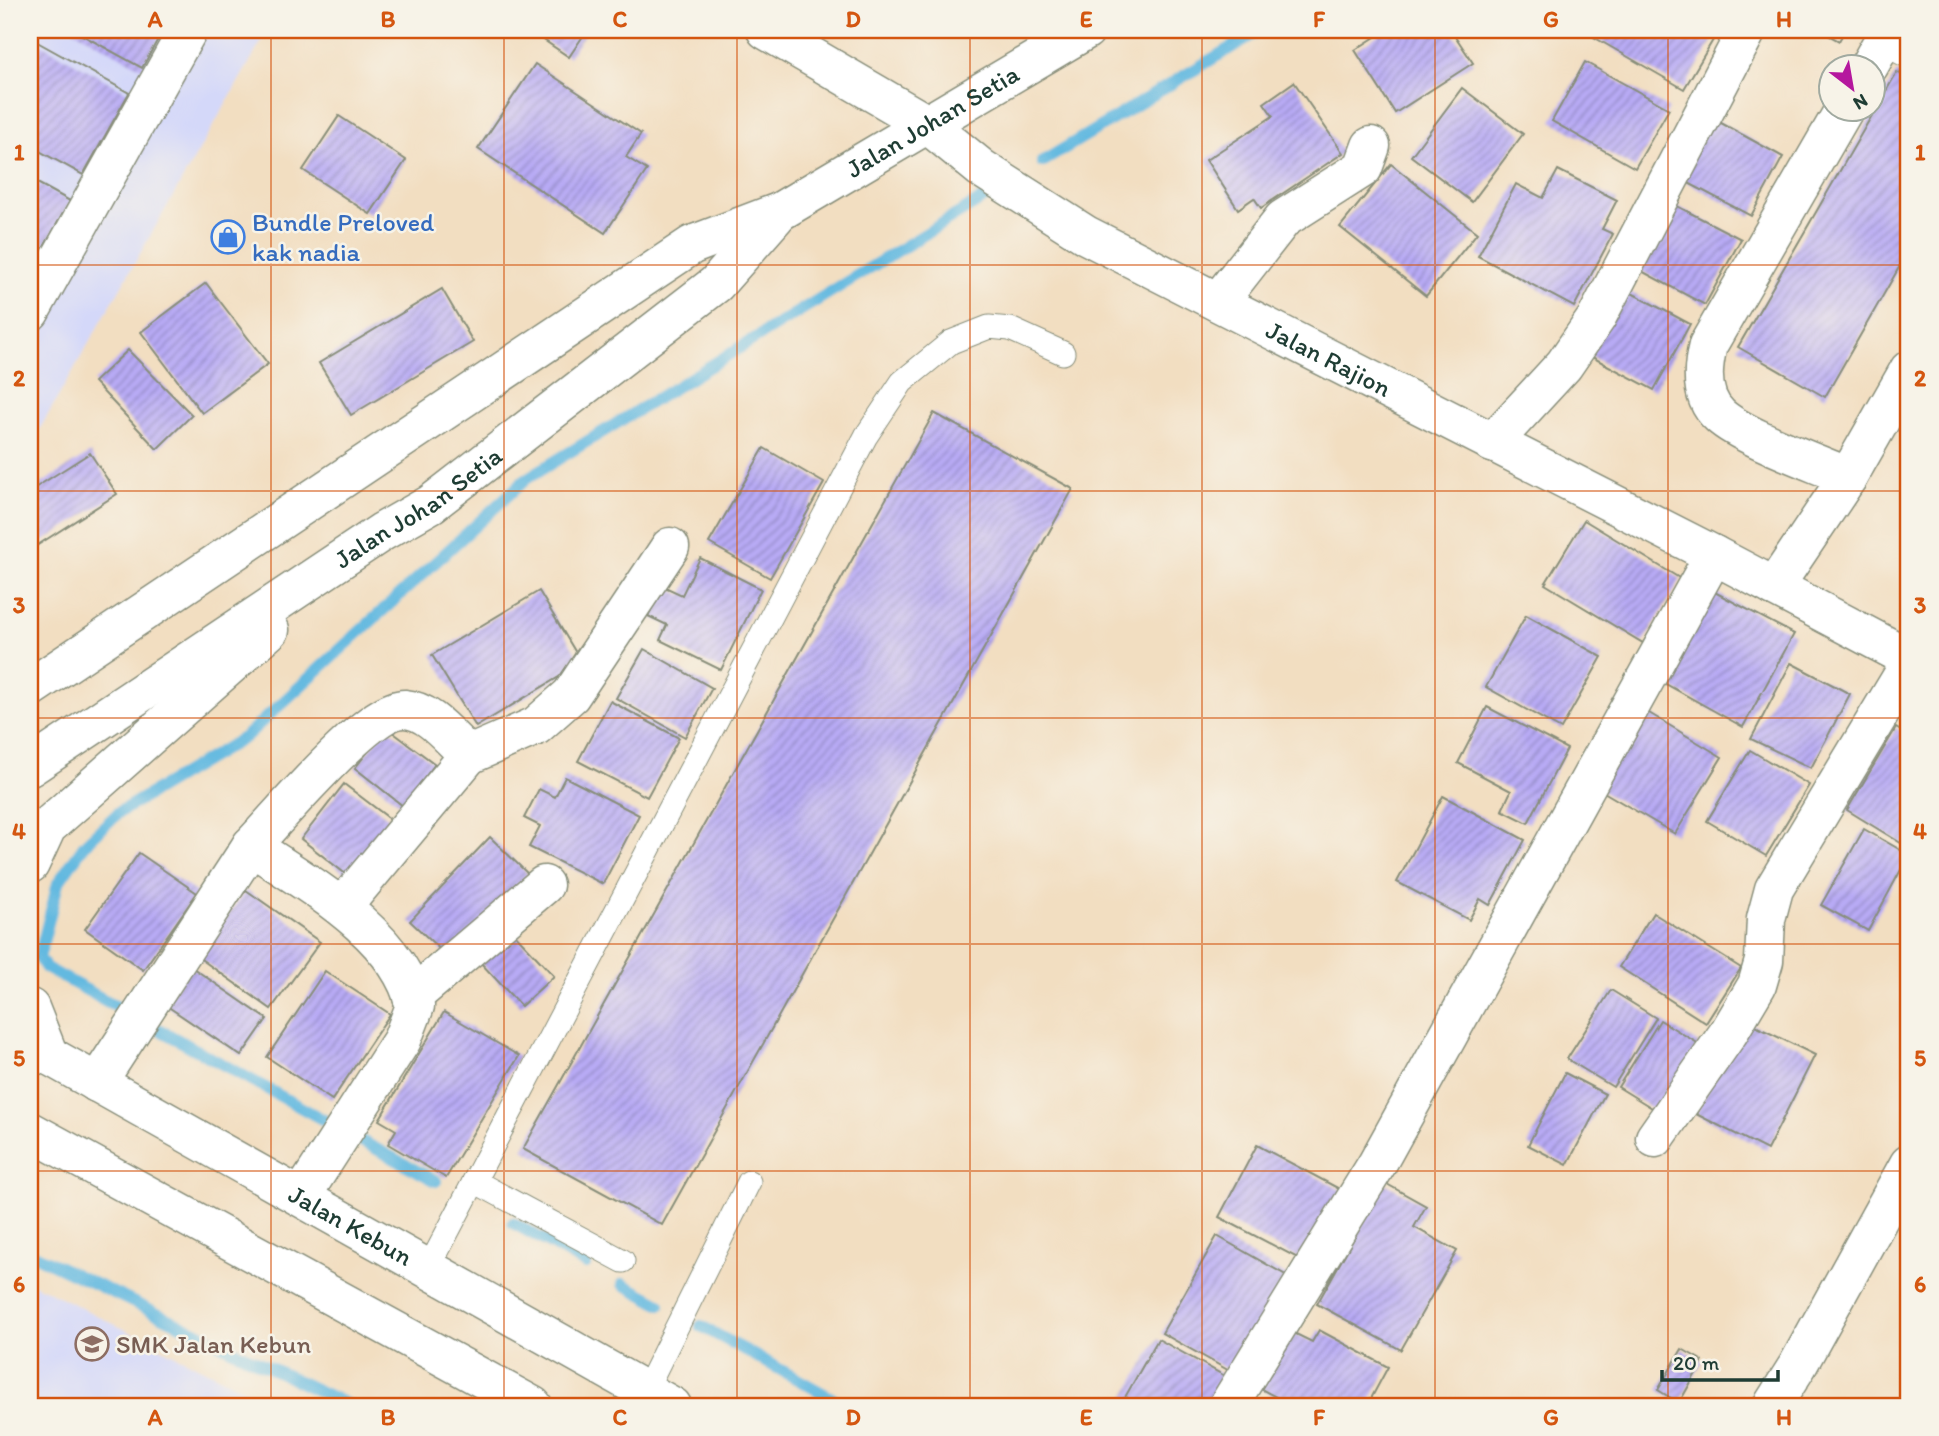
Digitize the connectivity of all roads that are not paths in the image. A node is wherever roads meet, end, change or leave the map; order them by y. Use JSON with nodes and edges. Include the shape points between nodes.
{"nodes":[{"id":1,"x":188,"y":30,"type":"edge"},
{"id":2,"x":766,"y":30,"type":"edge"},
{"id":3,"x":1084,"y":30,"type":"edge"},
{"id":4,"x":1747,"y":30,"type":"edge"},
{"id":5,"x":1837,"y":122,"type":"edge"},
{"id":6,"x":927,"y":124,"type":"junction"},
{"id":7,"x":1371,"y":146,"type":"dead end"},
{"id":8,"x":779,"y":212,"type":"junction"},
{"id":9,"x":1218,"y":302,"type":"junction"},
{"id":10,"x":30,"y":312,"type":"edge"},
{"id":11,"x":1063,"y":353,"type":"dead end"},
{"id":12,"x":1909,"y":370,"type":"edge"},
{"id":13,"x":1492,"y":443,"type":"junction"},
{"id":14,"x":1848,"y":477,"type":"junction"},
{"id":15,"x":382,"y":532,"type":"junction"},
{"id":16,"x":670,"y":547,"type":"dead end"},
{"id":17,"x":1714,"y":555,"type":"junction"},
{"id":18,"x":1774,"y":587,"type":"junction"},
{"id":19,"x":1909,"y":658,"type":"edge"},
{"id":20,"x":1909,"y":665,"type":"edge"},
{"id":21,"x":30,"y":688,"type":"edge"},
{"id":22,"x":469,"y":755,"type":"junction"},
{"id":23,"x":30,"y":767,"type":"edge"},
{"id":24,"x":251,"y":846,"type":"junction"},
{"id":25,"x":30,"y":864,"type":"edge"},
{"id":26,"x":544,"y":885,"type":"dead end"},
{"id":27,"x":342,"y":907,"type":"junction"},
{"id":28,"x":412,"y":997,"type":"junction"},
{"id":29,"x":30,"y":1008,"type":"edge"},
{"id":30,"x":39,"y":1051,"type":"edge"},
{"id":31,"x":97,"y":1083,"type":"junction"},
{"id":32,"x":30,"y":1131,"type":"edge"},
{"id":33,"x":1656,"y":1138,"type":"dead end"},
{"id":34,"x":1909,"y":1164,"type":"edge"},
{"id":35,"x":474,"y":1181,"type":"junction"},
{"id":36,"x":749,"y":1182,"type":"dead end"},
{"id":37,"x":301,"y":1197,"type":"junction"},
{"id":38,"x":623,"y":1261,"type":"dead end"},
{"id":39,"x":428,"y":1269,"type":"junction"},
{"id":40,"x":658,"y":1399,"type":"edge"},
{"id":41,"x":533,"y":1406,"type":"edge"},
{"id":42,"x":1228,"y":1406,"type":"edge"},
{"id":43,"x":1772,"y":1406,"type":"edge"}],
"edges":[{"from":1,"to":10,"type":"street"},
{"from":2,"to":6,"type":"street","name":"Jalan Rajion"},
{"from":3,"to":6,"type":"street","name":"Jalan Johan Setia"},
{"from":4,"to":13,"type":"street","via":[[1597,317],[1564,365]]},
{"from":5,"to":14,"type":"street","via":[[1708,345],[1702,371],[1719,416]]},
{"from":6,"to":8,"type":"street","name":"Jalan Johan Setia"},
{"from":6,"to":9,"type":"street","name":"Jalan Rajion","via":[[981,168],[1086,235]]},
{"from":7,"to":9,"type":"street","via":[[1363,168],[1283,219]]},
{"from":8,"to":15,"type":"street","name":"Jalan Johan Setia","via":[[716,284],[431,504]]},
{"from":8,"to":21,"type":"street","name":"Jalan Johan Setia","via":[[692,245]]},
{"from":9,"to":13,"type":"street","name":"Jalan Rajion"},
{"from":11,"to":35,"type":"lane","via":[[1010,329],[989,327],[951,342],[902,382],[866,436]]},
{"from":12,"to":14,"type":"street"},
{"from":13,"to":17,"type":"street","name":"Jalan Rajion"},
{"from":14,"to":18,"type":"street"},
{"from":15,"to":23,"type":"street","name":"Jalan Johan Setia"},
{"from":15,"to":25,"type":"street","via":[[47,827]]},
{"from":16,"to":22,"type":"street","via":[[571,695],[536,726]]},
{"from":17,"to":18,"type":"street","name":"Jalan Rajion"},
{"from":17,"to":42,"type":"street","via":[[1377,1164]]},
{"from":18,"to":19,"type":"street","name":"Jalan Rajion"},
{"from":20,"to":33,"type":"street","via":[[1774,889],[1757,985]]},
{"from":22,"to":24,"type":"street","via":[[424,714],[404,709],[387,712],[363,729]]},
{"from":22,"to":27,"type":"street"},
{"from":24,"to":27,"type":"street"},
{"from":24,"to":31,"type":"street"},
{"from":26,"to":28,"type":"street"},
{"from":27,"to":28,"type":"street","via":[[399,967]]},
{"from":28,"to":37,"type":"street","via":[[415,1006],[402,1040]]},
{"from":29,"to":30,"type":"street"},
{"from":30,"to":31,"type":"street","name":"Jalan Kebun"},
{"from":31,"to":37,"type":"street","name":"Jalan Kebun"},
{"from":32,"to":41,"type":"street"},
{"from":34,"to":43,"type":"street"},
{"from":35,"to":38,"type":"lane"},
{"from":35,"to":39,"type":"lane"},
{"from":36,"to":40,"type":"lane"},
{"from":37,"to":39,"type":"street","name":"Jalan Kebun"},
{"from":39,"to":40,"type":"street","name":"Jalan Kebun"}]}
